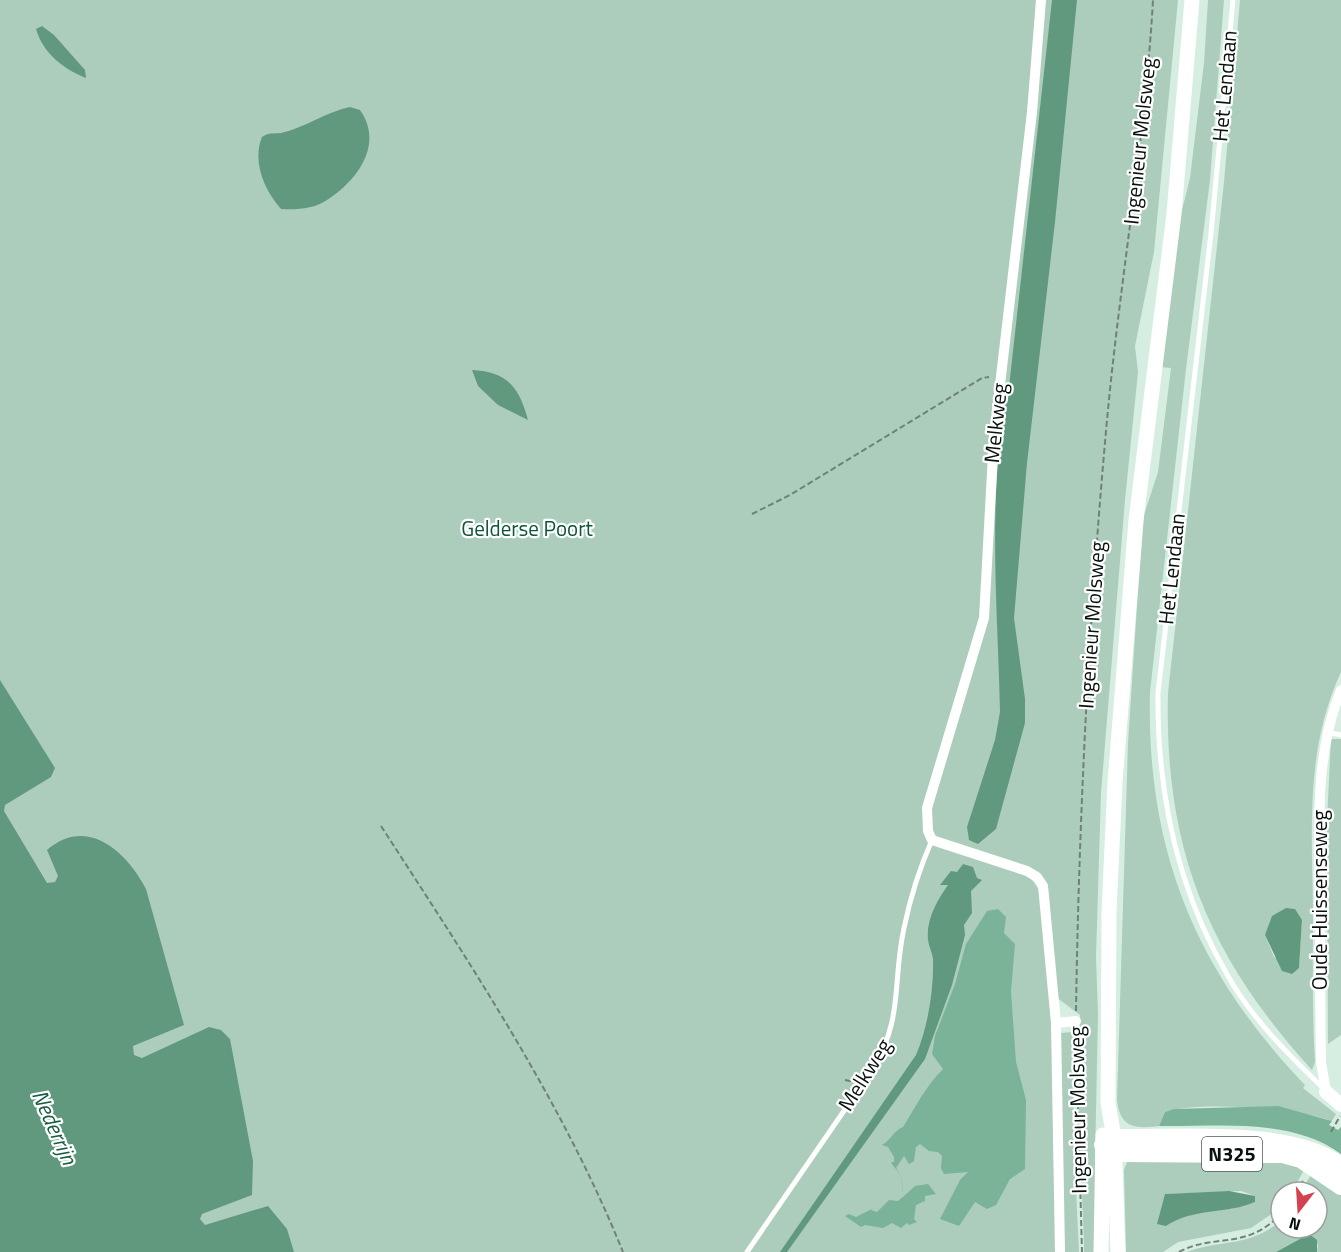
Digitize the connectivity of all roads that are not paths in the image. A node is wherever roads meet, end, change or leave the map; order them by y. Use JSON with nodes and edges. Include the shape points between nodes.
{"nodes":[{"id":1,"x":1041,"y":0,"type":"edge"},
{"id":2,"x":1192,"y":0,"type":"edge"},
{"id":3,"x":1233,"y":0,"type":"edge"},
{"id":4,"x":1341,"y":690,"type":"edge"},
{"id":5,"x":1328,"y":732,"type":"junction"},
{"id":6,"x":1341,"y":735,"type":"edge"},
{"id":7,"x":932,"y":840,"type":"junction"},
{"id":8,"x":1076,"y":1021,"type":"road end"},
{"id":9,"x":1056,"y":1023,"type":"junction"},
{"id":10,"x":1326,"y":1092,"type":"junction"},
{"id":11,"x":1341,"y":1105,"type":"edge"},
{"id":12,"x":1110,"y":1145,"type":"junction"},
{"id":13,"x":1341,"y":1166,"type":"edge"},
{"id":14,"x":1341,"y":1186,"type":"edge"},
{"id":15,"x":747,"y":1252,"type":"edge"},
{"id":16,"x":1060,"y":1252,"type":"edge"},
{"id":17,"x":1101,"y":1252,"type":"edge"},
{"id":18,"x":1118,"y":1252,"type":"edge"}],
"edges":[{"from":1,"to":7,"type":"street","name":"Melkweg","via":[[1032,112],[1000,375],[987,519],[984,618],[927,808]]},
{"from":2,"to":12,"type":"main road","name":"Ingenieur Molsweg","via":[[1174,214],[1124,645],[1109,912]]},
{"from":3,"to":10,"type":"lane","name":"Het Lendaan","via":[[1212,222],[1158,693],[1158,746],[1168,823],[1187,892],[1203,930],[1228,978],[1283,1049]]},
{"from":4,"to":5,"type":"street","name":"Oude Huissenseweg"},
{"from":5,"to":6,"type":"lane"},
{"from":5,"to":10,"type":"street","name":"Oude Huissenseweg","via":[[1319,814],[1321,1062]]},
{"from":7,"to":9,"type":"street","via":[[1038,877],[1046,900]]},
{"from":7,"to":15,"type":"lane","name":"Melkweg","via":[[904,929],[893,1024],[887,1043]]},
{"from":8,"to":9,"type":"street"},
{"from":9,"to":16,"type":"street"},
{"from":10,"to":11,"type":"street"},
{"from":12,"to":13,"type":"highway","number":"N325","via":[[1261,1140],[1311,1150]]},
{"from":12,"to":14,"type":"highway","number":"N325","via":[[1283,1154],[1301,1159]]},
{"from":12,"to":17,"type":"main road","name":"Ingenieur Molsweg"},
{"from":12,"to":18,"type":"main road","name":"Ingenieur Molsweg"}]}
